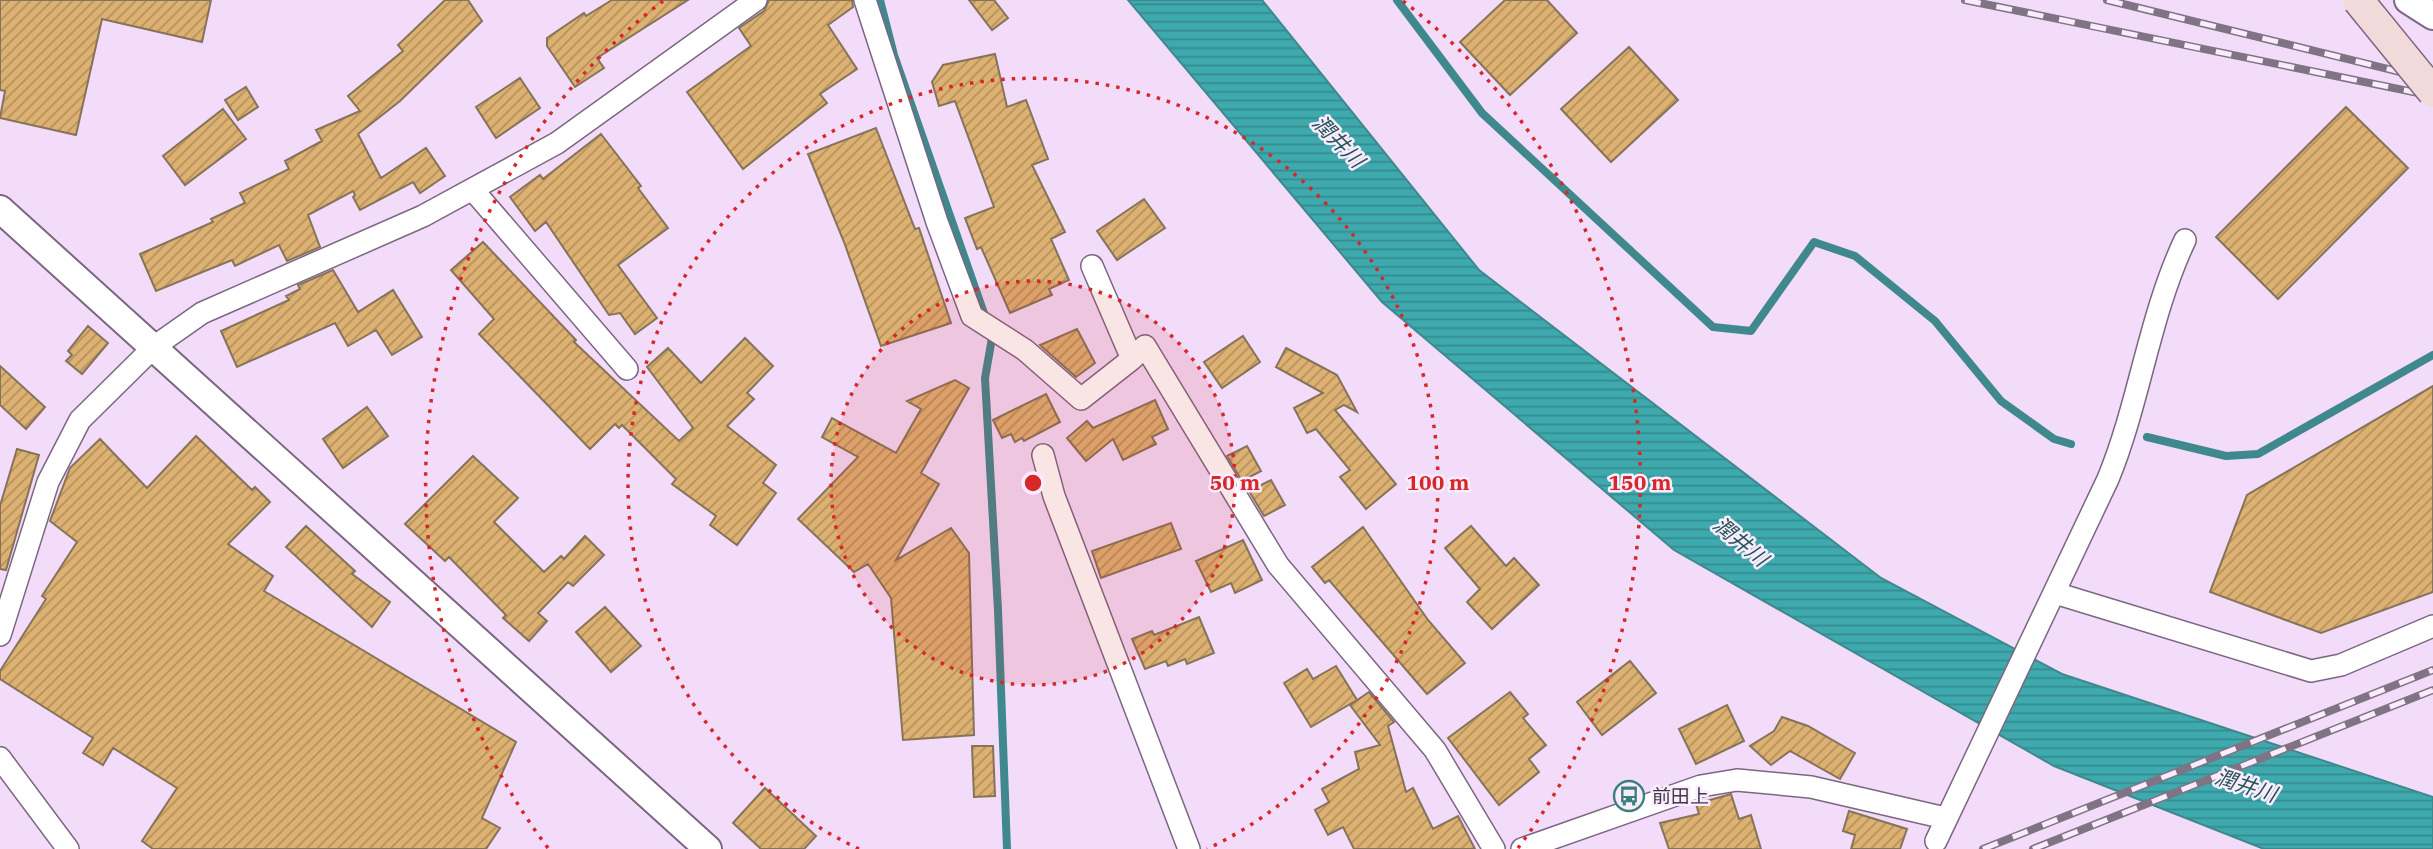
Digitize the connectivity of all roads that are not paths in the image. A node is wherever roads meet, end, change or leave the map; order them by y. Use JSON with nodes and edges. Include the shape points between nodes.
{"nodes":[{"id":1,"x":757,"y":0,"type":"edge"},
{"id":2,"x":865,"y":0,"type":"edge"},
{"id":3,"x":2358,"y":0,"type":"edge"},
{"id":4,"x":2408,"y":0,"type":"edge"},
{"id":5,"x":2433,"y":16,"type":"edge"},
{"id":6,"x":2433,"y":92,"type":"edge"},
{"id":7,"x":473,"y":190,"type":"junction"},
{"id":8,"x":0,"y":209,"type":"edge"},
{"id":9,"x":2185,"y":240,"type":"dead end"},
{"id":10,"x":1092,"y":266,"type":"dead end"},
{"id":11,"x":155,"y":346,"type":"junction"},
{"id":12,"x":1132,"y":359,"type":"junction"},
{"id":13,"x":628,"y":369,"type":"dead end"},
{"id":14,"x":1043,"y":455,"type":"dead end"},
{"id":15,"x":2056,"y":593,"type":"junction"},
{"id":16,"x":2433,"y":626,"type":"edge"},
{"id":17,"x":0,"y":635,"type":"edge"},
{"id":18,"x":0,"y":758,"type":"edge"},
{"id":19,"x":1945,"y":818,"type":"junction"},
{"id":20,"x":1936,"y":841,"type":"dead end"},
{"id":21,"x":68,"y":849,"type":"edge"},
{"id":22,"x":708,"y":849,"type":"edge"},
{"id":23,"x":1189,"y":849,"type":"edge"},
{"id":24,"x":1494,"y":849,"type":"edge"},
{"id":25,"x":1522,"y":849,"type":"edge"}],
"edges":[{"from":1,"to":7,"type":"street","via":[[557,143]]},
{"from":2,"to":12,"type":"street","via":[[972,316],[1025,350],[1080,399]]},
{"from":3,"to":6,"type":"main road","bridge":true},
{"from":4,"to":5,"type":"street"},
{"from":7,"to":11,"type":"street","via":[[202,313]]},
{"from":7,"to":13,"type":"street"},
{"from":8,"to":11,"type":"street"},
{"from":9,"to":15,"type":"street","via":[[2167,281],[2118,456]]},
{"from":10,"to":12,"type":"street"},
{"from":11,"to":17,"type":"street","via":[[80,420],[48,482]]},
{"from":11,"to":22,"type":"street"},
{"from":12,"to":24,"type":"street","via":[[1145,346],[1278,565],[1436,750]]},
{"from":14,"to":23,"type":"street","via":[[1054,496]]},
{"from":15,"to":16,"type":"street","via":[[2311,671],[2341,665]]},
{"from":15,"to":19,"type":"street"},
{"from":18,"to":21,"type":"street"},
{"from":19,"to":20,"type":"street"},
{"from":19,"to":25,"type":"street","via":[[1811,787],[1737,779],[1701,786]]}]}
